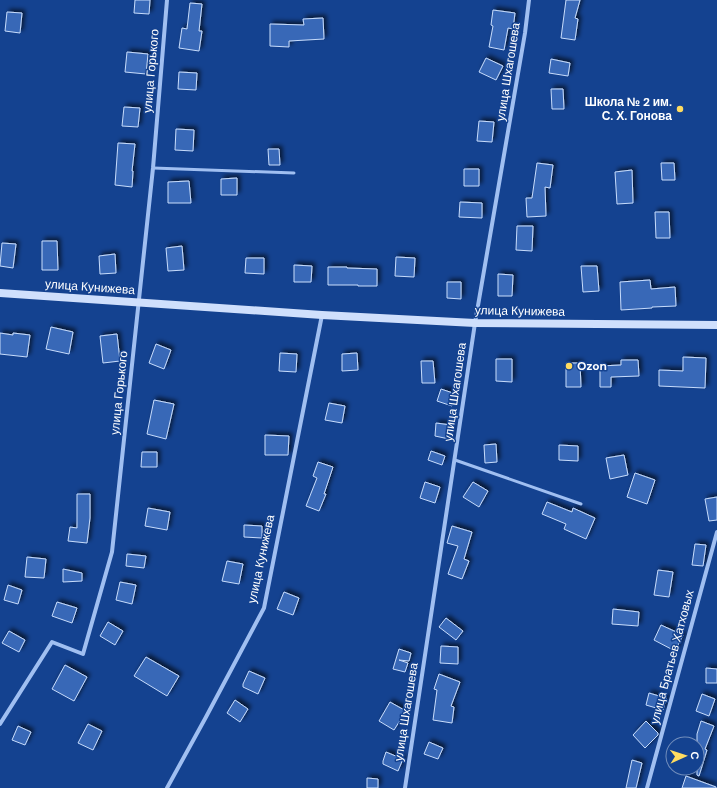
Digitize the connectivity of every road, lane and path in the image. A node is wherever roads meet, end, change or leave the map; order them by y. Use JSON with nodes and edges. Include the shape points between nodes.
{"nodes":[{"id":1,"x":167,"y":0,"type":"edge"},
{"id":2,"x":529,"y":0,"type":"edge"},
{"id":3,"x":153,"y":168,"type":"junction"},
{"id":4,"x":294,"y":173,"type":"dead end"},
{"id":5,"x":0,"y":293,"type":"edge"},
{"id":6,"x":138,"y":302,"type":"junction"},
{"id":7,"x":322,"y":315,"type":"junction"},
{"id":8,"x":475,"y":323,"type":"junction"},
{"id":9,"x":717,"y":325,"type":"edge"},
{"id":10,"x":455,"y":460,"type":"junction"},
{"id":11,"x":581,"y":504,"type":"dead end"},
{"id":12,"x":717,"y":532,"type":"edge"},
{"id":13,"x":0,"y":724,"type":"edge"},
{"id":14,"x":167,"y":788,"type":"edge"},
{"id":15,"x":405,"y":788,"type":"edge"},
{"id":16,"x":647,"y":788,"type":"edge"}],
"edges":[{"from":1,"to":3,"type":"street","name":"улица Горького"},
{"from":2,"to":8,"type":"street","name":"улица Шхагошева"},
{"from":3,"to":4,"type":"lane"},
{"from":3,"to":6,"type":"street","name":"улица Горького"},
{"from":5,"to":6,"type":"street","name":"улица Кунижева"},
{"from":6,"to":7,"type":"street","name":"улица Кунижева"},
{"from":6,"to":13,"type":"street","name":"улица Горького","via":[[112,552],[83,654],[52,642]]},
{"from":7,"to":8,"type":"street","name":"улица Кунижева"},
{"from":7,"to":14,"type":"street","name":"улица Кунижева","via":[[264,608]]},
{"from":8,"to":9,"type":"street","name":"улица Кунижева"},
{"from":8,"to":10,"type":"street","name":"улица Шхагошева"},
{"from":10,"to":11,"type":"lane"},
{"from":10,"to":15,"type":"street","name":"улица Шхагошева"},
{"from":12,"to":16,"type":"street","name":"улица Братьев Хатховых"}]}
